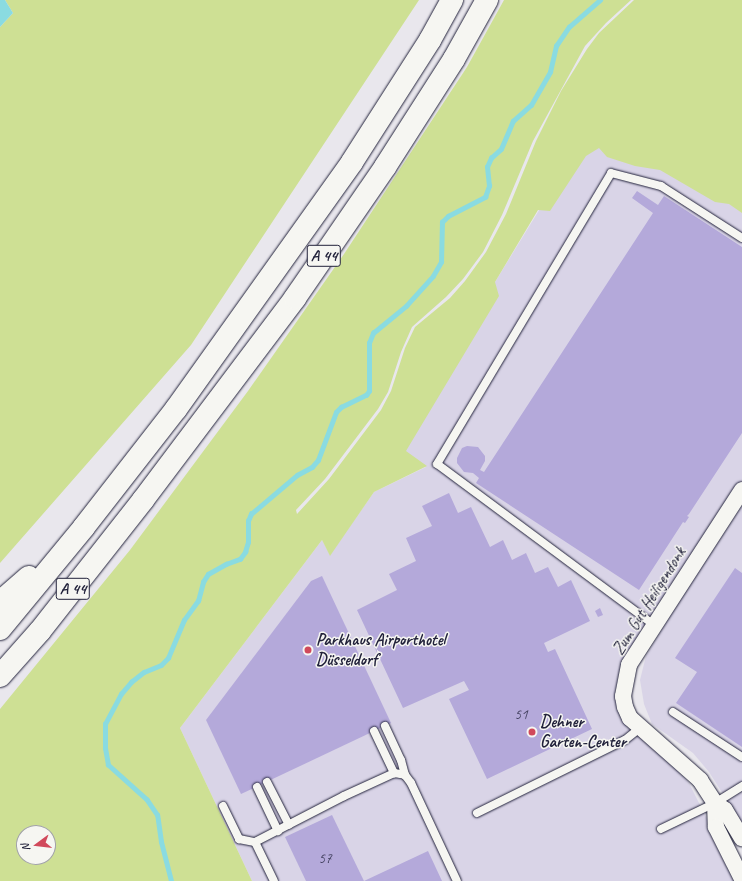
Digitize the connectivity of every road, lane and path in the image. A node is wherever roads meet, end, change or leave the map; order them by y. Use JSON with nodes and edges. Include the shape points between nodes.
{"nodes":[{"id":1,"x":452,"y":0,"type":"edge"},
{"id":2,"x":487,"y":0,"type":"edge"},
{"id":3,"x":742,"y":238,"type":"edge"},
{"id":4,"x":742,"y":490,"type":"edge"},
{"id":5,"x":84,"y":528,"type":"junction"},
{"id":6,"x":0,"y":602,"type":"edge"},
{"id":7,"x":654,"y":625,"type":"junction"},
{"id":8,"x":0,"y":629,"type":"edge"},
{"id":9,"x":0,"y":676,"type":"edge"},
{"id":10,"x":673,"y":712,"type":"dead end"},
{"id":11,"x":385,"y":726,"type":"dead end"},
{"id":12,"x":640,"y":728,"type":"junction"},
{"id":13,"x":374,"y":731,"type":"dead end"},
{"id":14,"x":742,"y":757,"type":"edge"},
{"id":15,"x":394,"y":773,"type":"junction"},
{"id":16,"x":405,"y":775,"type":"junction"},
{"id":17,"x":267,"y":782,"type":"dead end"},
{"id":18,"x":742,"y":786,"type":"edge"},
{"id":19,"x":256,"y":787,"type":"dead end"},
{"id":20,"x":715,"y":803,"type":"junction"},
{"id":21,"x":223,"y":806,"type":"dead end"},
{"id":22,"x":477,"y":812,"type":"dead end"},
{"id":23,"x":289,"y":825,"type":"junction"},
{"id":24,"x":661,"y":829,"type":"dead end"},
{"id":25,"x":278,"y":831,"type":"junction"},
{"id":26,"x":742,"y":838,"type":"edge"},
{"id":27,"x":255,"y":842,"type":"junction"},
{"id":28,"x":742,"y":879,"type":"edge"},
{"id":29,"x":274,"y":881,"type":"edge"},
{"id":30,"x":457,"y":881,"type":"edge"}],
"edges":[{"from":1,"to":5,"type":"highway","number":"A 44","via":[[430,40],[352,162],[176,409]]},
{"from":2,"to":9,"type":"highway","number":"A 44","via":[[454,59],[295,298],[143,500],[40,631]]},
{"from":3,"to":7,"type":"lane","via":[[661,186],[611,173],[437,464]]},
{"from":4,"to":7,"type":"street","name":"Zum Gut Heiligendonk"},
{"from":5,"to":6,"type":"highway"},
{"from":5,"to":8,"type":"highway","number":"A 44"},
{"from":7,"to":12,"type":"street","name":"Zum Gut Heiligendonk","via":[[629,665],[624,685],[625,707],[630,718]]},
{"from":10,"to":14,"type":"lane"},
{"from":11,"to":16,"type":"lane"},
{"from":12,"to":20,"type":"street","name":"Zum Gut Heiligendonk","via":[[700,780]]},
{"from":12,"to":22,"type":"lane","via":[[625,740]]},
{"from":13,"to":15,"type":"lane"},
{"from":15,"to":16,"type":"lane"},
{"from":15,"to":23,"type":"lane"},
{"from":16,"to":30,"type":"lane"},
{"from":17,"to":23,"type":"lane"},
{"from":18,"to":20,"type":"lane"},
{"from":19,"to":25,"type":"lane"},
{"from":20,"to":24,"type":"lane"},
{"from":20,"to":26,"type":"street","name":"Zum Gut Heiligendonk","via":[[725,810]]},
{"from":20,"to":28,"type":"street","via":[[716,827]]},
{"from":21,"to":27,"type":"lane","via":[[239,839]]},
{"from":23,"to":25,"type":"lane"},
{"from":25,"to":27,"type":"lane"},
{"from":27,"to":29,"type":"lane"}]}
